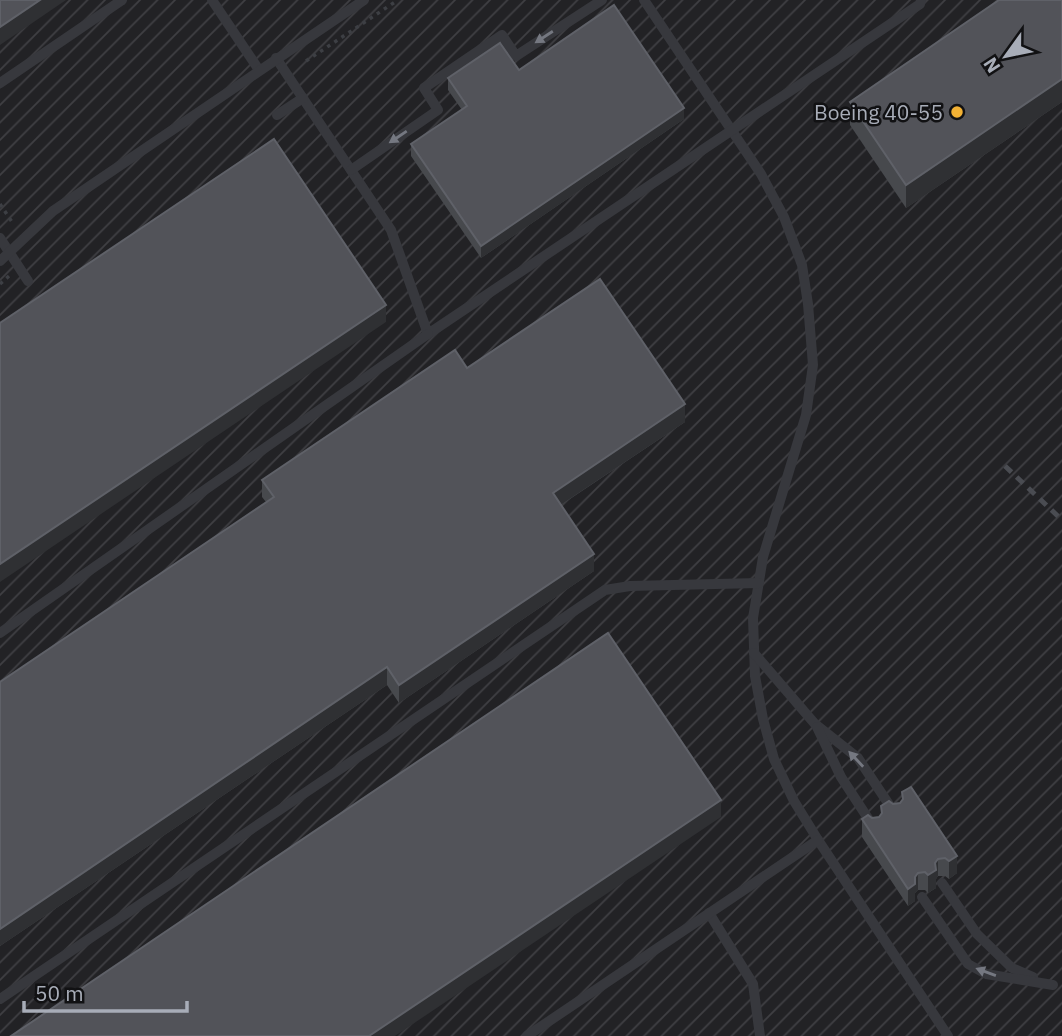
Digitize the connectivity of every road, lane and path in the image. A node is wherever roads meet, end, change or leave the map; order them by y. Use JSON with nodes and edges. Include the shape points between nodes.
{"nodes":[{"id":1,"x":122,"y":0,"type":"edge"},
{"id":2,"x":212,"y":0,"type":"edge"},
{"id":3,"x":364,"y":0,"type":"edge"},
{"id":4,"x":398,"y":0,"type":"edge"},
{"id":5,"x":601,"y":0,"type":"edge"},
{"id":6,"x":644,"y":0,"type":"edge"},
{"id":7,"x":921,"y":0,"type":"edge"},
{"id":8,"x":276,"y":58,"type":"junction"},
{"id":9,"x":259,"y":70,"type":"junction"},
{"id":10,"x":287,"y":75,"type":"junction"},
{"id":11,"x":0,"y":83,"type":"edge"},
{"id":12,"x":303,"y":98,"type":"junction"},
{"id":13,"x":277,"y":115,"type":"dead end"},
{"id":14,"x":732,"y":129,"type":"junction"},
{"id":15,"x":351,"y":170,"type":"junction"},
{"id":16,"x":0,"y":238,"type":"edge"},
{"id":17,"x":9,"y":252,"type":"junction"},
{"id":18,"x":0,"y":261,"type":"edge"},
{"id":19,"x":19,"y":267,"type":"junction"},
{"id":20,"x":28,"y":281,"type":"dead end"},
{"id":21,"x":0,"y":284,"type":"edge"},
{"id":22,"x":428,"y":334,"type":"junction"},
{"id":23,"x":759,"y":583,"type":"junction"},
{"id":24,"x":0,"y":633,"type":"edge"},
{"id":25,"x":754,"y":653,"type":"junction"},
{"id":26,"x":816,"y":724,"type":"junction"},
{"id":27,"x":896,"y":814,"type":"edge"},
{"id":28,"x":875,"y":828,"type":"edge"},
{"id":29,"x":818,"y":840,"type":"junction"},
{"id":30,"x":942,"y":883,"type":"dead end"},
{"id":31,"x":922,"y":897,"type":"dead end"},
{"id":32,"x":709,"y":913,"type":"junction"},
{"id":33,"x":1057,"y":985,"type":"edge"},
{"id":34,"x":0,"y":999,"type":"edge"},
{"id":35,"x":531,"y":1035,"type":"edge"},
{"id":36,"x":760,"y":1036,"type":"edge"},
{"id":37,"x":948,"y":1036,"type":"edge"}],
"edges":[{"from":1,"to":11,"type":"lane"},
{"from":2,"to":9,"type":"lane"},
{"from":3,"to":8,"type":"lane"},
{"from":4,"to":10,"type":"path"},
{"from":5,"to":15,"type":"lane","one_way":true,"via":[[516,56],[502,36],[424,88],[438,110]]},
{"from":6,"to":14,"type":"lane"},
{"from":7,"to":14,"type":"lane"},
{"from":8,"to":9,"type":"lane"},
{"from":8,"to":10,"type":"lane"},
{"from":9,"to":17,"type":"lane","via":[[53,211]]},
{"from":10,"to":12,"type":"lane"},
{"from":12,"to":13,"type":"lane"},
{"from":12,"to":15,"type":"lane"},
{"from":14,"to":22,"type":"lane"},
{"from":14,"to":23,"type":"lane","via":[[784,217],[802,265],[813,365],[806,415]]},
{"from":15,"to":22,"type":"lane","via":[[391,230]]},
{"from":16,"to":17,"type":"lane"},
{"from":17,"to":18,"type":"lane"},
{"from":17,"to":19,"type":"lane"},
{"from":19,"to":20,"type":"lane"},
{"from":19,"to":21,"type":"path"},
{"from":22,"to":24,"type":"lane"},
{"from":23,"to":25,"type":"lane","via":[[752,618]]},
{"from":23,"to":34,"type":"lane","via":[[605,590]]},
{"from":25,"to":26,"type":"lane"},
{"from":25,"to":29,"type":"lane","via":[[774,759]]},
{"from":27,"to":26,"type":"lane","one_way":true,"via":[[858,758]]},
{"from":26,"to":28,"type":"lane","via":[[841,777]]},
{"from":29,"to":32,"type":"lane"},
{"from":29,"to":37,"type":"lane"},
{"from":30,"to":33,"type":"lane","via":[[977,934],[1012,968]]},
{"from":33,"to":31,"type":"lane","one_way":true,"via":[[986,974],[968,964]]},
{"from":32,"to":35,"type":"lane"},
{"from":32,"to":36,"type":"lane","via":[[753,984]]}]}
